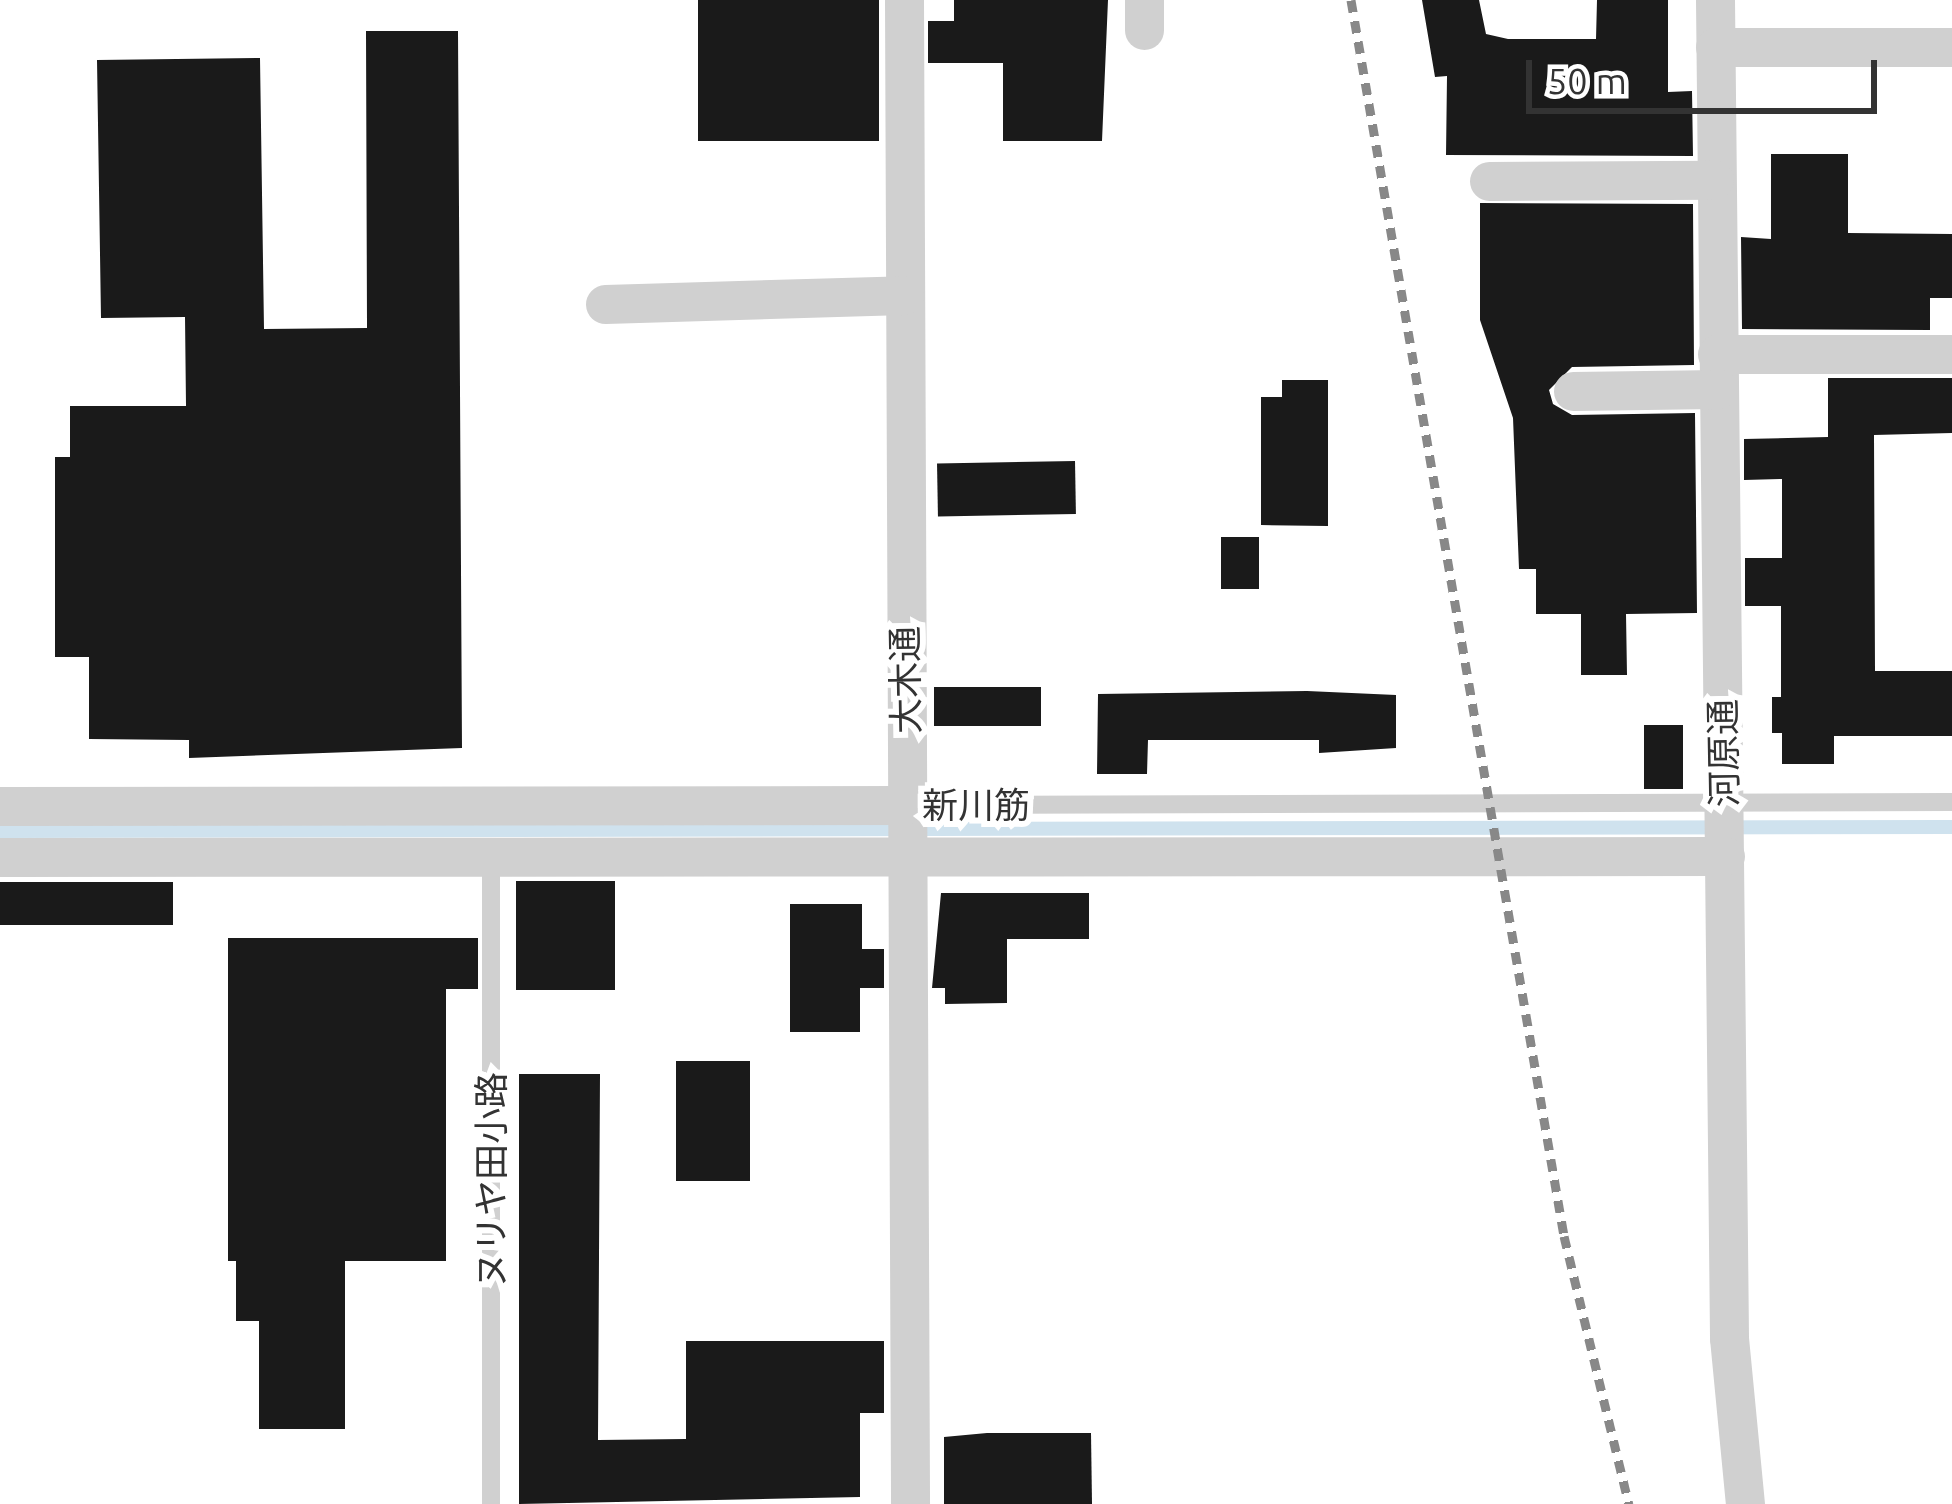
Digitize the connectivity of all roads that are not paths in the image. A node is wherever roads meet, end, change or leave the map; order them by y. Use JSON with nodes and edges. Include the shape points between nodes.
{"nodes":[{"id":1,"x":904,"y":0,"type":"edge"},
{"id":2,"x":1715,"y":0,"type":"edge"},
{"id":3,"x":1714,"y":47,"type":"junction"},
{"id":4,"x":1952,"y":47,"type":"edge"},
{"id":5,"x":1714,"y":179,"type":"junction"},
{"id":6,"x":1489,"y":182,"type":"dead end"},
{"id":7,"x":904,"y":295,"type":"junction"},
{"id":8,"x":605,"y":304,"type":"dead end"},
{"id":9,"x":1952,"y":354,"type":"edge"},
{"id":10,"x":1717,"y":371,"type":"junction"},
{"id":11,"x":1573,"y":391,"type":"dead end"},
{"id":12,"x":1724,"y":802,"type":"junction"},
{"id":13,"x":1952,"y":802,"type":"edge"},
{"id":14,"x":906,"y":805,"type":"junction"},
{"id":15,"x":0,"y":806,"type":"edge"},
{"id":16,"x":199,"y":809,"type":"junction"},
{"id":17,"x":199,"y":853,"type":"junction"},
{"id":18,"x":907,"y":855,"type":"junction"},
{"id":19,"x":491,"y":856,"type":"junction"},
{"id":20,"x":1725,"y":856,"type":"junction"},
{"id":21,"x":0,"y":857,"type":"edge"},
{"id":22,"x":491,"y":1504,"type":"edge"},
{"id":23,"x":910,"y":1504,"type":"edge"},
{"id":24,"x":1745,"y":1504,"type":"edge"}],
"edges":[{"from":1,"to":7,"type":"street","name":"大木通"},
{"from":2,"to":3,"type":"street","name":"河原通"},
{"from":3,"to":4,"type":"street"},
{"from":3,"to":5,"type":"street","name":"河原通"},
{"from":5,"to":6,"type":"street"},
{"from":5,"to":10,"type":"street","name":"河原通"},
{"from":7,"to":8,"type":"street"},
{"from":7,"to":14,"type":"street","name":"大木通"},
{"from":9,"to":10,"type":"street"},
{"from":10,"to":11,"type":"street"},
{"from":10,"to":12,"type":"street","name":"河原通"},
{"from":12,"to":13,"type":"lane","name":"新川筋"},
{"from":12,"to":14,"type":"lane","name":"新川筋"},
{"from":12,"to":20,"type":"street","name":"河原通"},
{"from":14,"to":16,"type":"street","name":"新川筋"},
{"from":14,"to":18,"type":"street","name":"大木通"},
{"from":15,"to":16,"type":"street","name":"新川筋"},
{"from":16,"to":17,"type":"lane"},
{"from":17,"to":19,"type":"street","name":"新川筋"},
{"from":17,"to":21,"type":"street","name":"新川筋"},
{"from":18,"to":19,"type":"street","name":"新川筋"},
{"from":18,"to":20,"type":"street","name":"新川筋"},
{"from":18,"to":23,"type":"street","name":"大木通"},
{"from":19,"to":22,"type":"lane","name":"ヌリヤ田小路"},
{"from":20,"to":24,"type":"street","name":"河原通","via":[[1729,1339]]}]}
